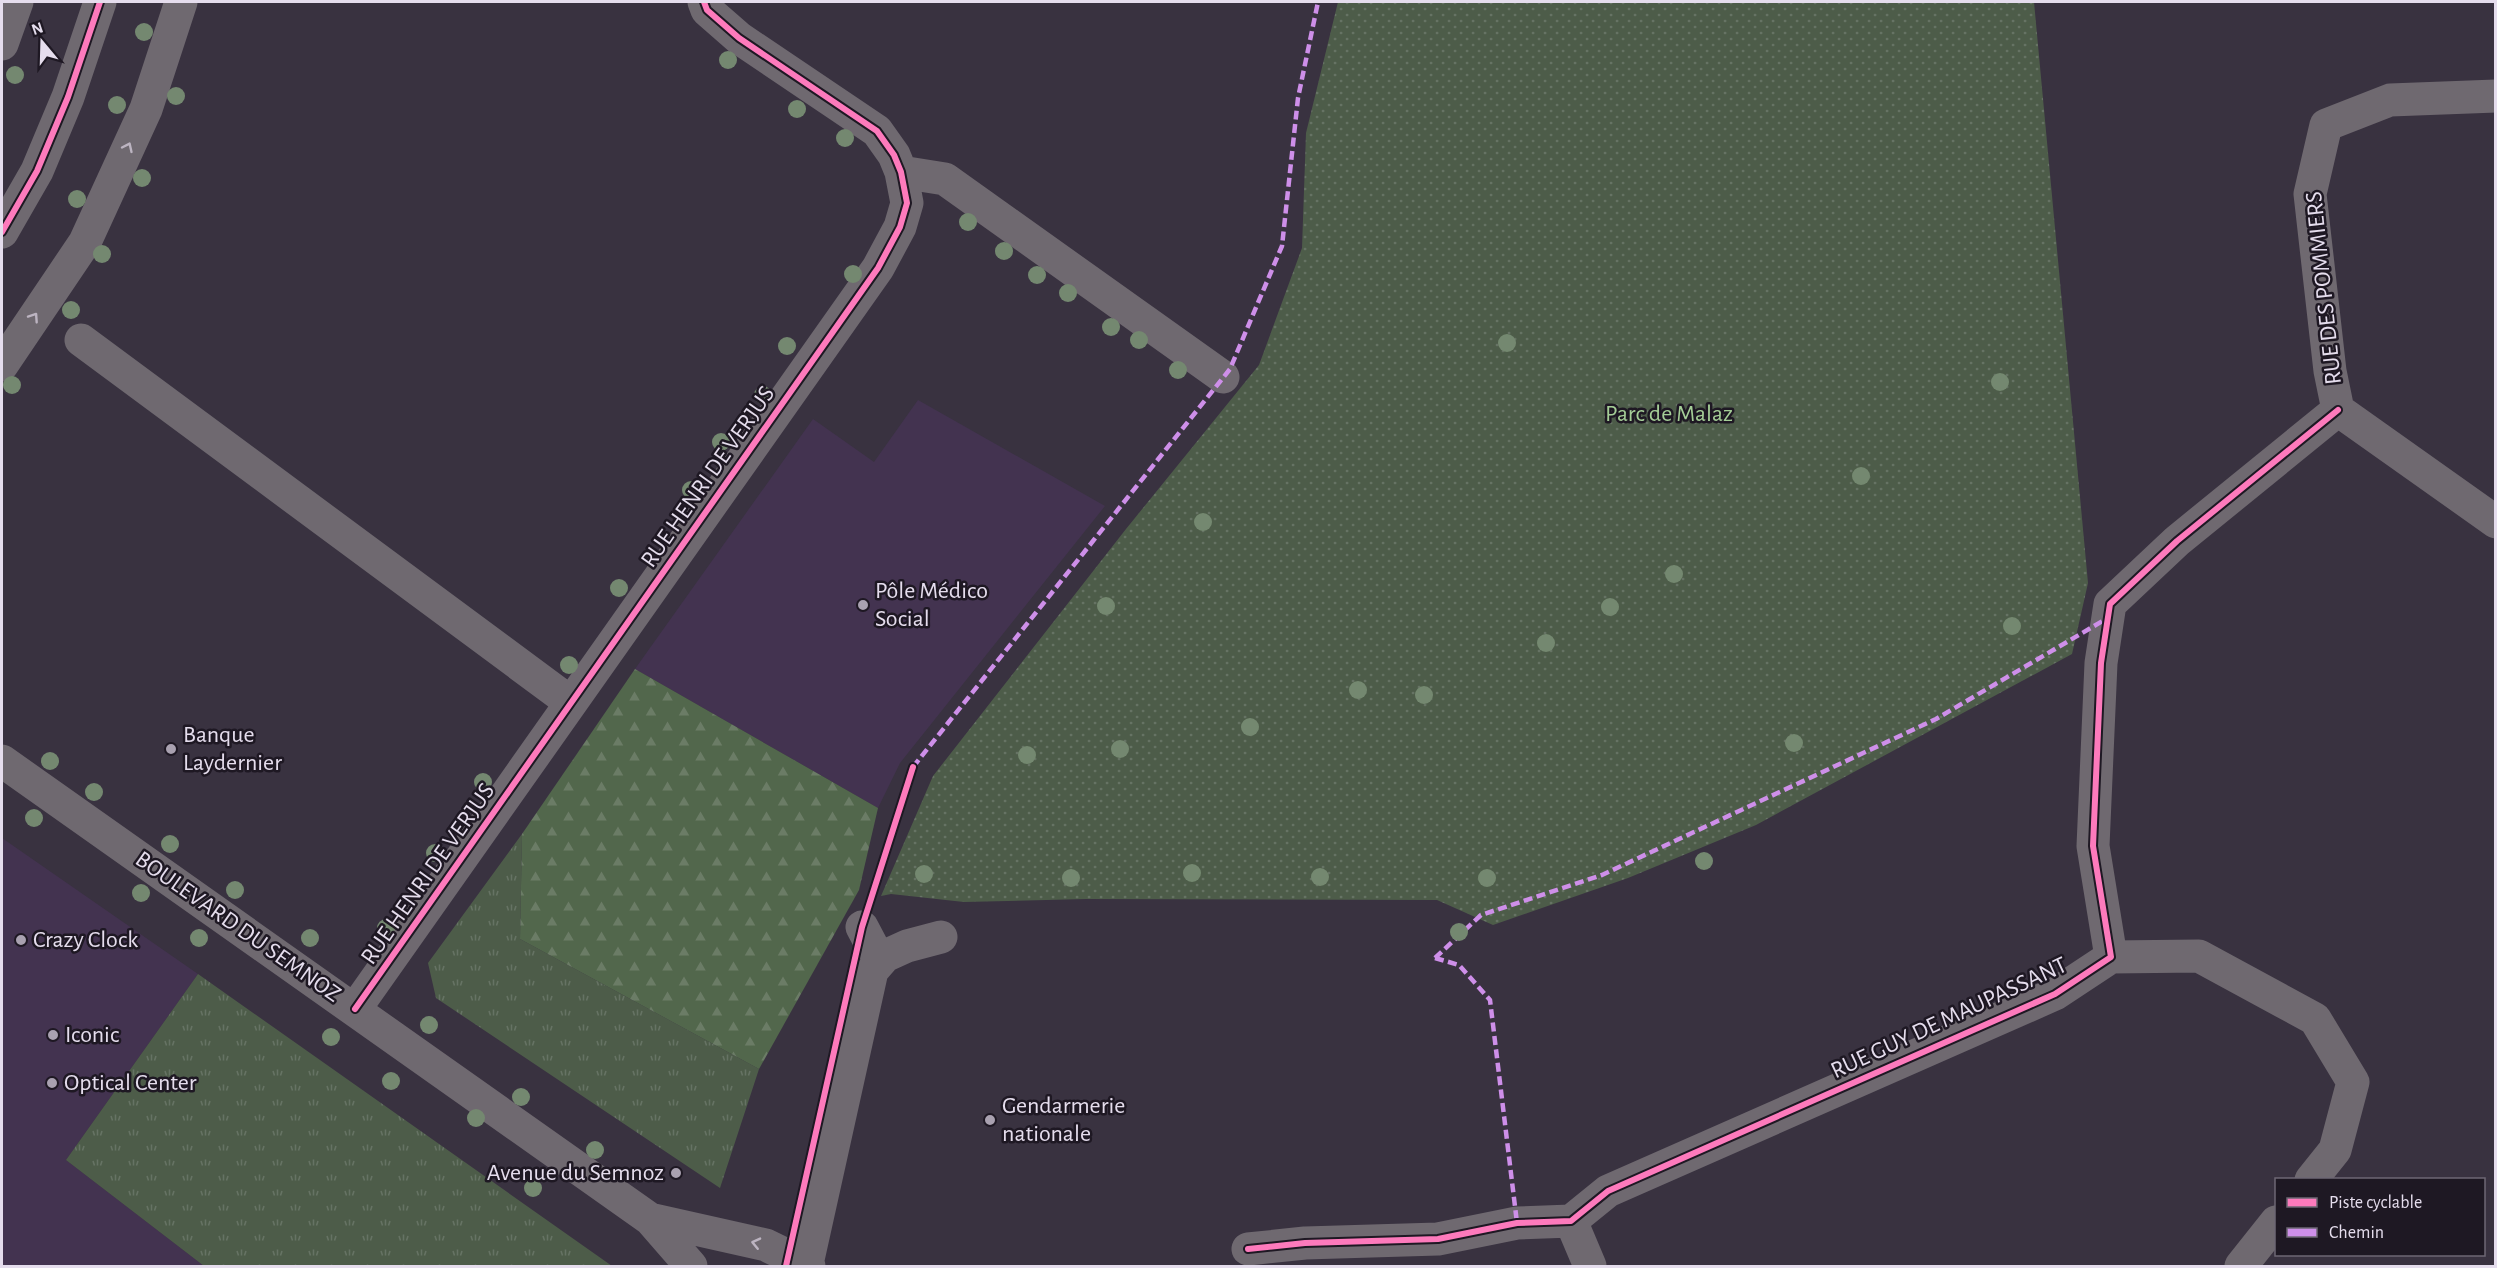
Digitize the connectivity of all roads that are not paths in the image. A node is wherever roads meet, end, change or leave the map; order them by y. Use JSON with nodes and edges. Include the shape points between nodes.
{"nodes":[{"id":1,"x":17,"y":2,"type":"edge"},
{"id":2,"x":100,"y":2,"type":"edge"},
{"id":3,"x":181,"y":2,"type":"edge"},
{"id":4,"x":704,"y":2,"type":"edge"},
{"id":5,"x":2,"y":44,"type":"edge"},
{"id":6,"x":2496,"y":96,"type":"edge"},
{"id":7,"x":901,"y":172,"type":"junction"},
{"id":8,"x":2,"y":232,"type":"edge"},
{"id":9,"x":81,"y":340,"type":"dead end"},
{"id":10,"x":2,"y":365,"type":"edge"},
{"id":11,"x":1223,"y":377,"type":"dead end"},
{"id":12,"x":2338,"y":410,"type":"junction"},
{"id":13,"x":2496,"y":522,"type":"edge"},
{"id":14,"x":570,"y":702,"type":"junction"},
{"id":15,"x":2,"y":761,"type":"edge"},
{"id":16,"x":862,"y":927,"type":"dead end"},
{"id":17,"x":941,"y":937,"type":"dead end"},
{"id":18,"x":2111,"y":957,"type":"junction"},
{"id":19,"x":880,"y":961,"type":"junction"},
{"id":20,"x":355,"y":1009,"type":"junction"},
{"id":21,"x":2312,"y":1178,"type":"edge"},
{"id":22,"x":650,"y":1219,"type":"junction"},
{"id":23,"x":1572,"y":1221,"type":"junction"},
{"id":24,"x":2275,"y":1224,"type":"edge"},
{"id":25,"x":1248,"y":1249,"type":"dead end"},
{"id":26,"x":808,"y":1265,"type":"edge"},
{"id":27,"x":691,"y":1266,"type":"edge"},
{"id":28,"x":1590,"y":1266,"type":"edge"},
{"id":29,"x":2241,"y":1266,"type":"edge"}],
"edges":[{"from":1,"to":5,"type":"street"},
{"from":2,"to":8,"type":"street","via":[[37,171]]},
{"from":10,"to":3,"type":"street","one_way":true,"via":[[85,242],[146,109]]},
{"from":4,"to":7,"type":"street","name":"RUE HENRI DE VERJUS","via":[[707,10],[740,38],[877,131]]},
{"from":6,"to":12,"type":"street","name":"RUE DES POMMIERS","via":[[2390,100],[2326,125],[2310,194]]},
{"from":7,"to":11,"type":"street","via":[[945,179]]},
{"from":7,"to":14,"type":"street","name":"RUE HENRI DE VERJUS","via":[[906,203],[900,227],[878,268]]},
{"from":9,"to":14,"type":"street"},
{"from":12,"to":13,"type":"street"},
{"from":12,"to":18,"type":"street","via":[[2177,541],[2110,604],[2101,663],[2093,846]]},
{"from":14,"to":20,"type":"street","name":"RUE HENRI DE VERJUS"},
{"from":15,"to":20,"type":"street","name":"BOULEVARD DU SEMNOZ"},
{"from":16,"to":19,"type":"street"},
{"from":17,"to":19,"type":"street","via":[[907,946]]},
{"from":18,"to":21,"type":"street","via":[[2199,956],[2315,1019],[2353,1082],[2334,1150]]},
{"from":18,"to":23,"type":"street","name":"RUE GUY DE MAUPASSANT","via":[[2055,994],[1608,1191]]},
{"from":19,"to":26,"type":"street","via":[[872,971]]},
{"from":20,"to":22,"type":"street","name":"BOULEVARD DU SEMNOZ"},
{"from":26,"to":22,"type":"street","name":"BOULEVARD DU SEMNOZ","one_way":true,"via":[[766,1245]]},
{"from":22,"to":27,"type":"street","name":"BOULEVARD DU SEMNOZ"},
{"from":23,"to":25,"type":"street","via":[[1517,1223],[1438,1239]]},
{"from":23,"to":28,"type":"street"},
{"from":24,"to":29,"type":"street"}]}
